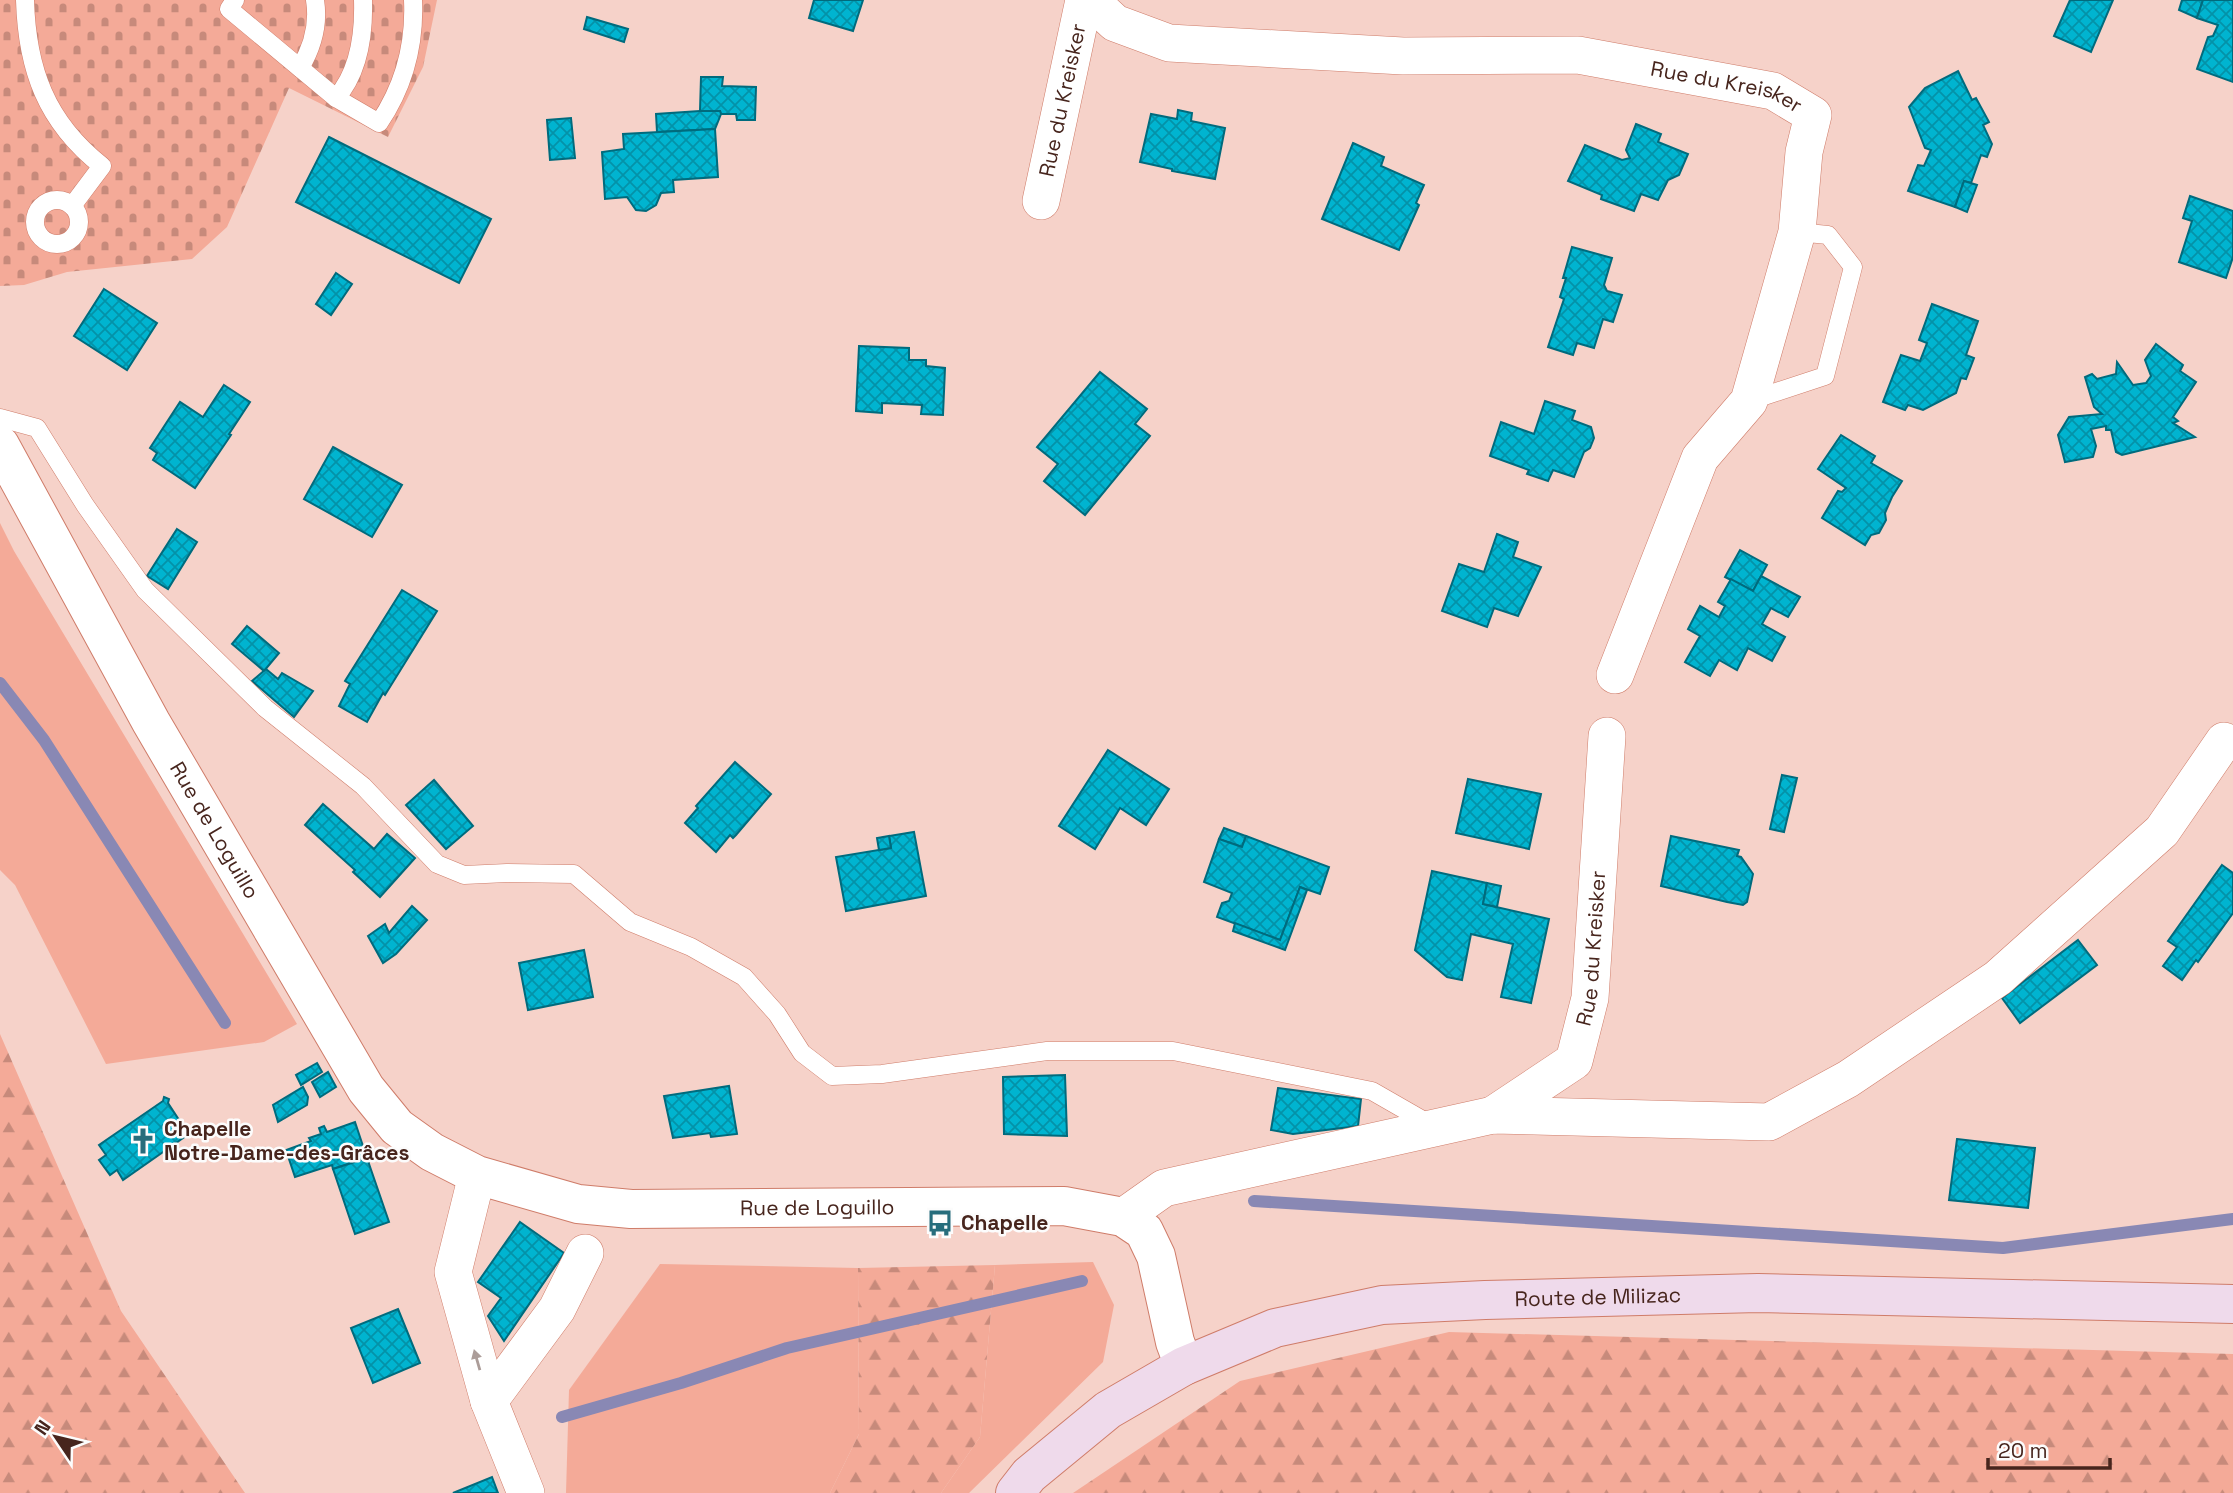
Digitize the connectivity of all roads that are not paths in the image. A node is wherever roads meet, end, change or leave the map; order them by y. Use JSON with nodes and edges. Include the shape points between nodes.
{"nodes":[{"id":1,"x":25,"y":0,"type":"edge"},
{"id":2,"x":315,"y":0,"type":"edge"},
{"id":3,"x":363,"y":0,"type":"edge"},
{"id":4,"x":413,"y":0,"type":"edge"},
{"id":5,"x":1084,"y":0,"type":"edge"},
{"id":6,"x":1090,"y":0,"type":"edge"},
{"id":7,"x":228,"y":3,"type":"edge"},
{"id":8,"x":300,"y":68,"type":"junction"},
{"id":9,"x":336,"y":98,"type":"junction"},
{"id":10,"x":1041,"y":201,"type":"dead end"},
{"id":11,"x":72,"y":206,"type":"dead end"},
{"id":12,"x":1797,"y":232,"type":"junction"},
{"id":13,"x":1749,"y":401,"type":"junction"},
{"id":14,"x":0,"y":418,"type":"edge"},
{"id":15,"x":0,"y":445,"type":"edge"},
{"id":16,"x":1615,"y":675,"type":"dead end"},
{"id":17,"x":1607,"y":736,"type":"dead end"},
{"id":18,"x":2224,"y":741,"type":"dead end"},
{"id":19,"x":1493,"y":1115,"type":"junction"},
{"id":20,"x":1436,"y":1127,"type":"junction"},
{"id":21,"x":477,"y":1175,"type":"junction"},
{"id":22,"x":1123,"y":1217,"type":"junction"},
{"id":23,"x":584,"y":1254,"type":"dead end"},
{"id":24,"x":2233,"y":1304,"type":"edge"},
{"id":25,"x":1184,"y":1366,"type":"junction"},
{"id":26,"x":489,"y":1401,"type":"junction"},
{"id":27,"x":526,"y":1493,"type":"edge"},
{"id":28,"x":1015,"y":1493,"type":"edge"}],
"edges":[{"from":1,"to":11,"type":"lane","via":[[32,66],[45,98],[62,127],[102,166]]},
{"from":2,"to":8,"type":"lane","via":[[314,37]]},
{"from":3,"to":9,"type":"lane","via":[[360,48]]},
{"from":4,"to":9,"type":"lane","via":[[409,57],[379,123]]},
{"from":5,"to":10,"type":"street","name":"Rue du Kreisker"},
{"from":6,"to":12,"type":"street","name":"Rue du Kreisker","via":[[1115,23],[1169,43],[1403,56],[1577,55],[1773,91],[1813,116],[1804,152]]},
{"from":7,"to":8,"type":"lane"},
{"from":8,"to":9,"type":"lane"},
{"from":12,"to":13,"type":"street","name":"Rue du Kreisker"},
{"from":12,"to":13,"type":"lane","via":[[1828,236],[1853,267],[1825,376]]},
{"from":13,"to":16,"type":"street","name":"Rue du Kreisker","via":[[1700,458]]},
{"from":14,"to":20,"type":"lane","via":[[37,428],[145,590],[265,708],[363,786],[437,864],[464,875],[574,874],[630,922],[691,947],[744,977],[777,1014],[802,1053],[832,1076],[882,1074],[1047,1051],[1173,1051],[1372,1091]]},
{"from":15,"to":21,"type":"street","name":"Rue de Loguillo","via":[[151,722],[366,1089],[397,1127]]},
{"from":17,"to":19,"type":"street","name":"Rue du Kreisker","via":[[1590,998],[1574,1061]]},
{"from":18,"to":19,"type":"street","via":[[2162,831],[1998,978],[1848,1079],[1769,1122]]},
{"from":19,"to":20,"type":"street"},
{"from":20,"to":22,"type":"street","via":[[1164,1188]]},
{"from":21,"to":22,"type":"street","name":"Rue de Loguillo","via":[[578,1204],[632,1209],[1064,1206]]},
{"from":26,"to":21,"type":"street","one_way":true,"via":[[453,1272]]},
{"from":22,"to":25,"type":"street","via":[[1143,1231],[1156,1256]]},
{"from":23,"to":26,"type":"street","via":[[557,1309]]},
{"from":24,"to":25,"type":"main road","name":"Route de Milizac","via":[[1758,1293],[1382,1305],[1275,1328]]},
{"from":25,"to":28,"type":"main road","name":"Route de Milizac","via":[[1108,1410],[1029,1475]]},
{"from":26,"to":27,"type":"street"}]}
